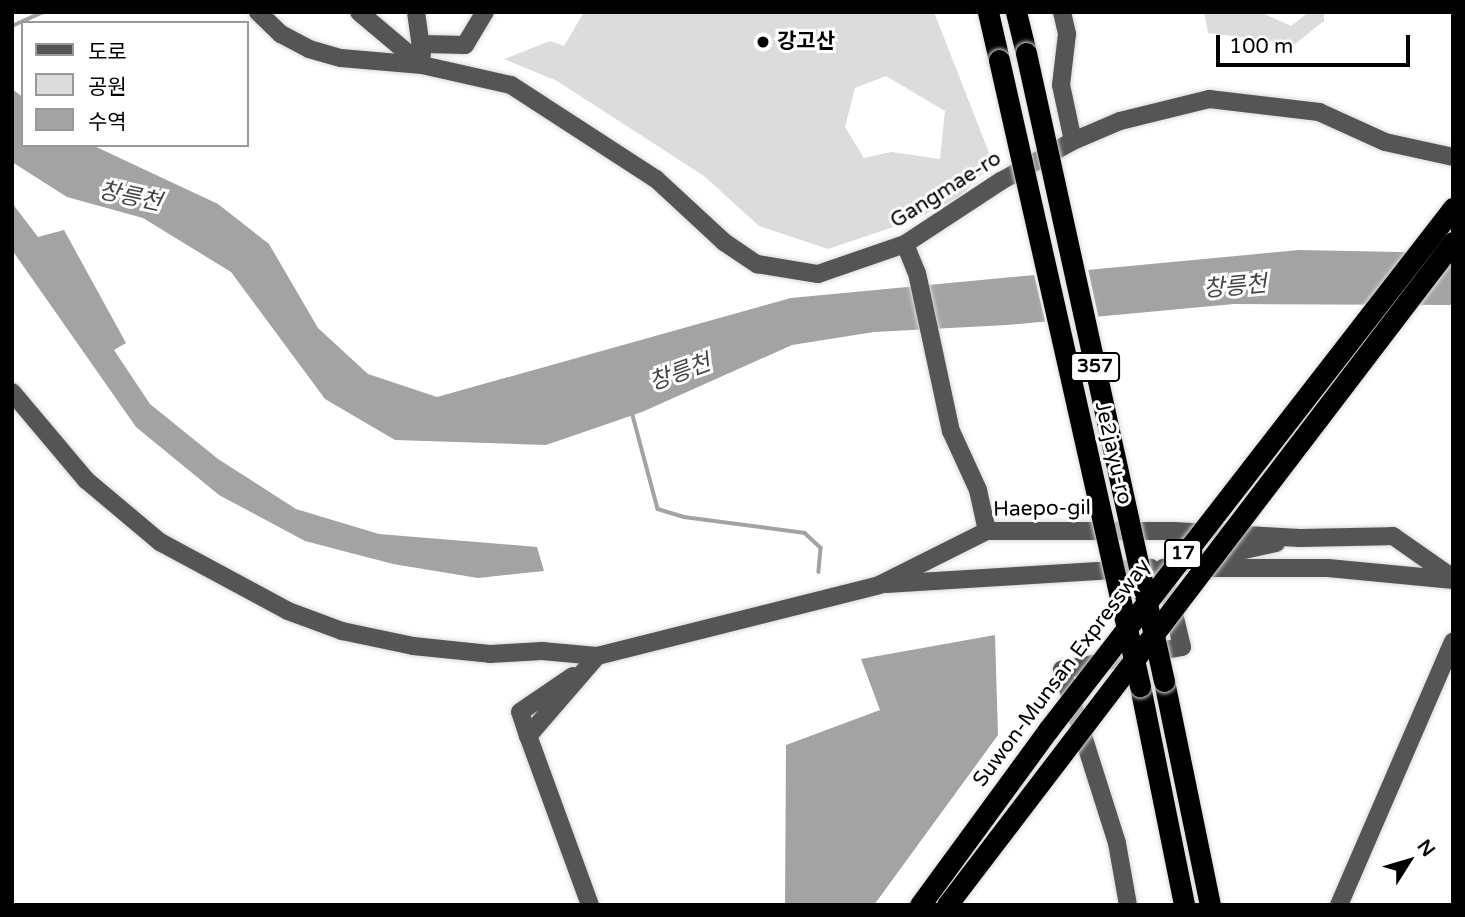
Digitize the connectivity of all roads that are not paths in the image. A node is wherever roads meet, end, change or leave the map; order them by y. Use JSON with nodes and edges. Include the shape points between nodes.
{"nodes":[{"id":1,"x":258,"y":12,"type":"edge"},
{"id":2,"x":359,"y":12,"type":"edge"},
{"id":3,"x":416,"y":12,"type":"edge"},
{"id":4,"x":485,"y":12,"type":"edge"},
{"id":5,"x":988,"y":12,"type":"edge"},
{"id":6,"x":1016,"y":12,"type":"edge"},
{"id":7,"x":1062,"y":12,"type":"edge"},
{"id":8,"x":423,"y":44,"type":"junction"},
{"id":9,"x":422,"y":65,"type":"junction"},
{"id":10,"x":1073,"y":141,"type":"junction"},
{"id":11,"x":1453,"y":157,"type":"edge"},
{"id":12,"x":1453,"y":208,"type":"edge"},
{"id":13,"x":1453,"y":242,"type":"edge"},
{"id":14,"x":905,"y":244,"type":"junction"},
{"id":15,"x":12,"y":392,"type":"edge"},
{"id":16,"x":987,"y":531,"type":"junction"},
{"id":17,"x":1300,"y":538,"type":"junction"},
{"id":18,"x":1163,"y":568,"type":"junction"},
{"id":19,"x":1453,"y":579,"type":"edge"},
{"id":20,"x":879,"y":585,"type":"junction"},
{"id":21,"x":1453,"y":642,"type":"edge"},
{"id":22,"x":597,"y":656,"type":"junction"},
{"id":23,"x":590,"y":905,"type":"edge"},
{"id":24,"x":920,"y":905,"type":"edge"},
{"id":25,"x":947,"y":905,"type":"edge"},
{"id":26,"x":1128,"y":905,"type":"edge"},
{"id":27,"x":1184,"y":905,"type":"edge"},
{"id":28,"x":1210,"y":905,"type":"edge"},
{"id":29,"x":1339,"y":905,"type":"edge"}],
"edges":[{"from":1,"to":9,"type":"street","name":"Gangmae-ro","via":[[281,34],[309,49],[341,58]]},
{"from":2,"to":9,"type":"street","name":"Gangmae-ro"},
{"from":3,"to":8,"type":"street"},
{"from":4,"to":8,"type":"street","via":[[465,45]]},
{"from":5,"to":27,"type":"highway","name":"Je2jayu-ro","number":"357","bridge":true,"via":[[1140,686]]},
{"from":6,"to":28,"type":"highway","name":"Je2jayu-ro","number":"357","bridge":true},
{"from":7,"to":10,"type":"street","via":[[1067,34],[1061,85]]},
{"from":8,"to":9,"type":"street"},
{"from":9,"to":14,"type":"street","name":"Gangmae-ro","via":[[511,85],[546,105],[656,179],[724,242],[757,264],[818,274]]},
{"from":10,"to":11,"type":"street","name":"Gangmae-ro","via":[[1120,121],[1209,99],[1319,112],[1385,142]]},
{"from":10,"to":14,"type":"street","name":"Gangmae-ro","via":[[1001,181]]},
{"from":12,"to":24,"type":"highway","name":"Suwon-Munsan Expressway","number":"17","bridge":true,"via":[[1073,697]]},
{"from":13,"to":25,"type":"highway","number":"17","bridge":true},
{"from":14,"to":16,"type":"street","via":[[917,273],[929,346],[951,431],[978,490]]},
{"from":15,"to":22,"type":"street","name":"Haepo-gil","via":[[77,470],[124,514],[196,564],[288,611],[342,631],[413,646],[490,654]]},
{"from":16,"to":17,"type":"street","name":"Haepo-gil","via":[[1174,531]]},
{"from":16,"to":20,"type":"street","name":"Haepo-gil"},
{"from":17,"to":18,"type":"street"},
{"from":17,"to":19,"type":"street","name":"Haepo-gil","via":[[1393,536]]},
{"from":18,"to":19,"type":"street","via":[[1328,568]]},
{"from":18,"to":20,"type":"street"},
{"from":18,"to":26,"type":"street","via":[[1182,647],[1062,670],[1117,843]]},
{"from":20,"to":22,"type":"street","name":"Haepo-gil"},
{"from":21,"to":29,"type":"street"},
{"from":22,"to":23,"type":"street","via":[[528,736]]}]}
